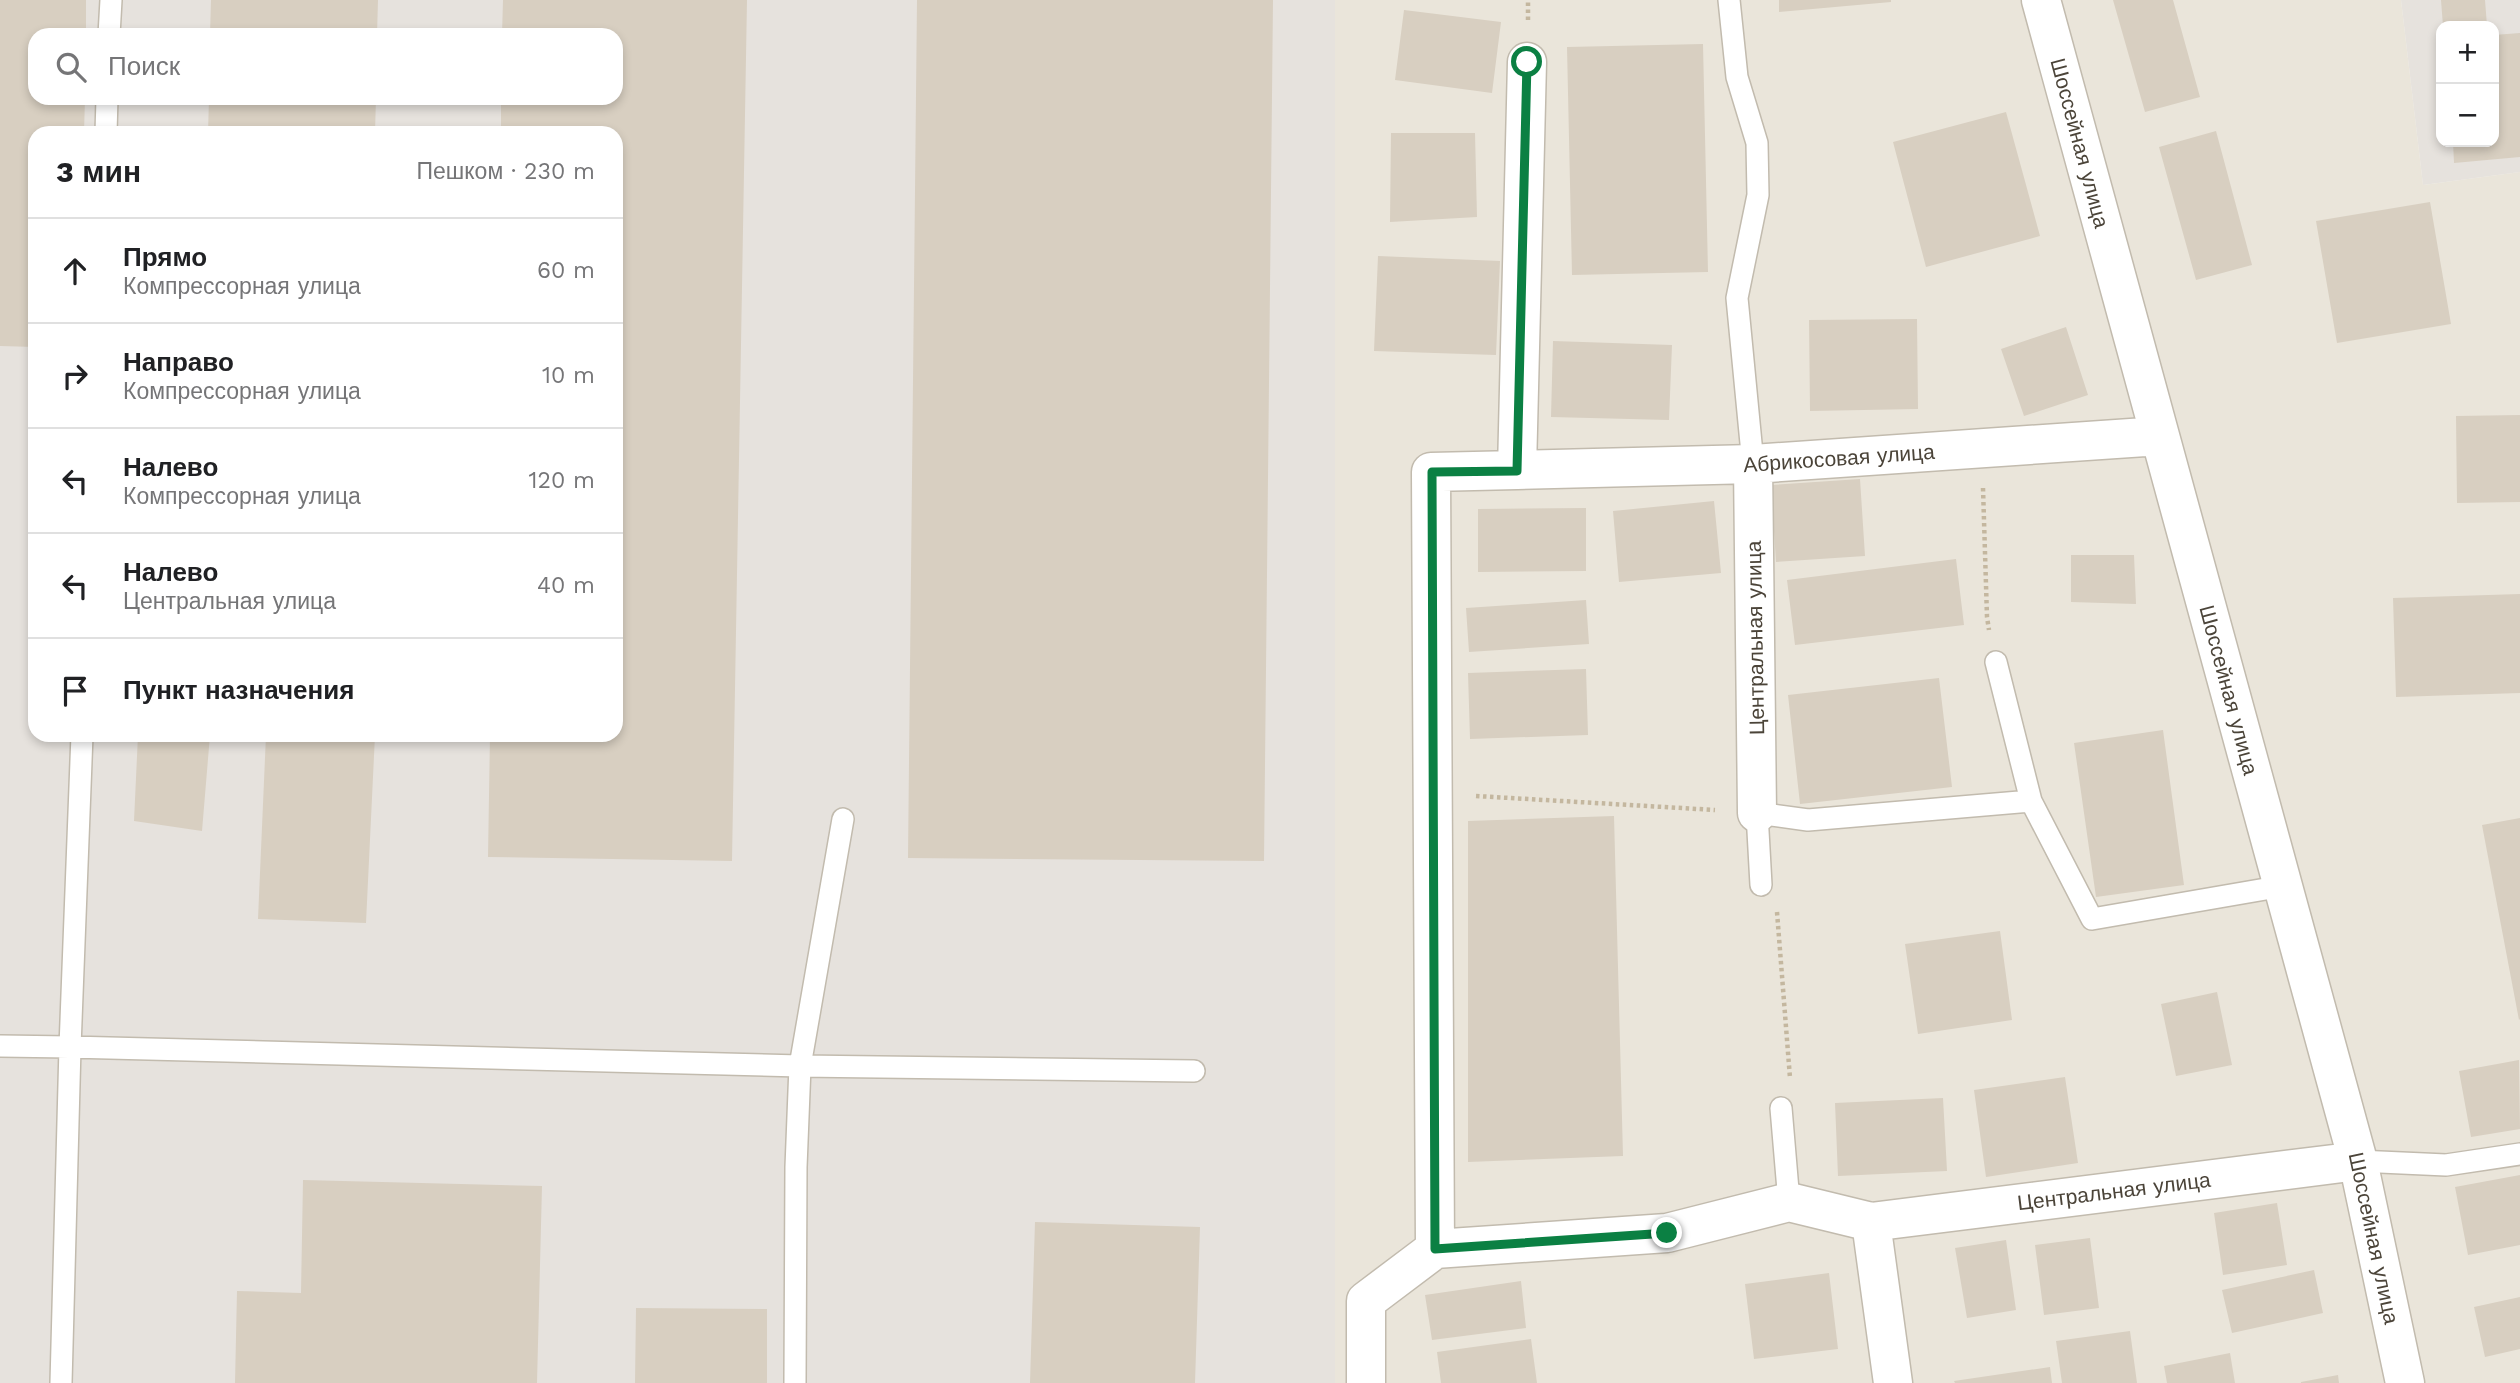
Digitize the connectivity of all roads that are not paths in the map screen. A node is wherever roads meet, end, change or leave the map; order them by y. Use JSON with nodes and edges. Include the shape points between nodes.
{"nodes":[{"id":1,"x":111,"y":0,"type":"edge"},
{"id":2,"x":1729,"y":0,"type":"edge"},
{"id":3,"x":2041,"y":0,"type":"edge"},
{"id":4,"x":109,"y":28,"type":"edge"},
{"id":5,"x":1527,"y":62,"type":"dead end"},
{"id":6,"x":107,"y":105,"type":"edge"},
{"id":7,"x":106,"y":126,"type":"edge"},
{"id":8,"x":2160,"y":436,"type":"junction"},
{"id":9,"x":1753,"y":464,"type":"junction"},
{"id":10,"x":1517,"y":471,"type":"junction"},
{"id":11,"x":1996,"y":662,"type":"road end"},
{"id":12,"x":82,"y":742,"type":"edge"},
{"id":13,"x":2031,"y":801,"type":"junction"},
{"id":14,"x":1757,"y":813,"type":"junction"},
{"id":15,"x":843,"y":819,"type":"dead end"},
{"id":16,"x":1760,"y":885,"type":"road end"},
{"id":17,"x":2283,"y":886,"type":"junction"},
{"id":18,"x":0,"y":1046,"type":"edge"},
{"id":19,"x":71,"y":1047,"type":"junction"},
{"id":20,"x":800,"y":1066,"type":"junction"},
{"id":21,"x":1195,"y":1071,"type":"dead end"},
{"id":22,"x":1781,"y":1108,"type":"road end"},
{"id":23,"x":2520,"y":1154,"type":"edge"},
{"id":24,"x":2358,"y":1161,"type":"junction"},
{"id":25,"x":1789,"y":1202,"type":"junction"},
{"id":26,"x":1871,"y":1222,"type":"junction"},
{"id":27,"x":1435,"y":1249,"type":"junction"},
{"id":28,"x":61,"y":1383,"type":"edge"},
{"id":29,"x":795,"y":1383,"type":"edge"},
{"id":30,"x":1366,"y":1383,"type":"edge"},
{"id":31,"x":1893,"y":1383,"type":"edge"},
{"id":32,"x":2405,"y":1383,"type":"edge"}],
"edges":[{"from":1,"to":4,"type":"lane"},
{"from":2,"to":9,"type":"lane","via":[[1737,77],[1757,143],[1758,195],[1737,298]]},
{"from":3,"to":8,"type":"street","name":"Шоссейная улица"},
{"from":5,"to":10,"type":"street"},
{"from":6,"to":7,"type":"lane"},
{"from":8,"to":9,"type":"street","name":"Абрикосовая улица"},
{"from":8,"to":17,"type":"street","name":"Шоссейная улица"},
{"from":9,"to":10,"type":"street","name":"Абрикосовая улица"},
{"from":9,"to":14,"type":"street","name":"Центральная улица"},
{"from":10,"to":27,"type":"street","name":"Абрикосовая улица","via":[[1432,472]]},
{"from":11,"to":13,"type":"lane"},
{"from":12,"to":19,"type":"lane"},
{"from":13,"to":14,"type":"lane","via":[[1808,820]]},
{"from":13,"to":17,"type":"lane","via":[[2092,919]]},
{"from":14,"to":16,"type":"lane"},
{"from":15,"to":20,"type":"lane"},
{"from":17,"to":24,"type":"street","name":"Шоссейная улица"},
{"from":18,"to":19,"type":"lane"},
{"from":19,"to":20,"type":"lane"},
{"from":19,"to":28,"type":"lane"},
{"from":20,"to":21,"type":"lane"},
{"from":20,"to":29,"type":"lane"},
{"from":22,"to":25,"type":"lane"},
{"from":23,"to":24,"type":"lane","via":[[2446,1165]]},
{"from":24,"to":26,"type":"street","name":"Центральная улица"},
{"from":24,"to":32,"type":"street","name":"Шоссейная улица"},
{"from":25,"to":26,"type":"street","name":"Центральная улица"},
{"from":25,"to":27,"type":"street","name":"Центральная улица","via":[[1667,1233]]},
{"from":26,"to":31,"type":"street"},
{"from":27,"to":30,"type":"street","via":[[1366,1301]]}]}
